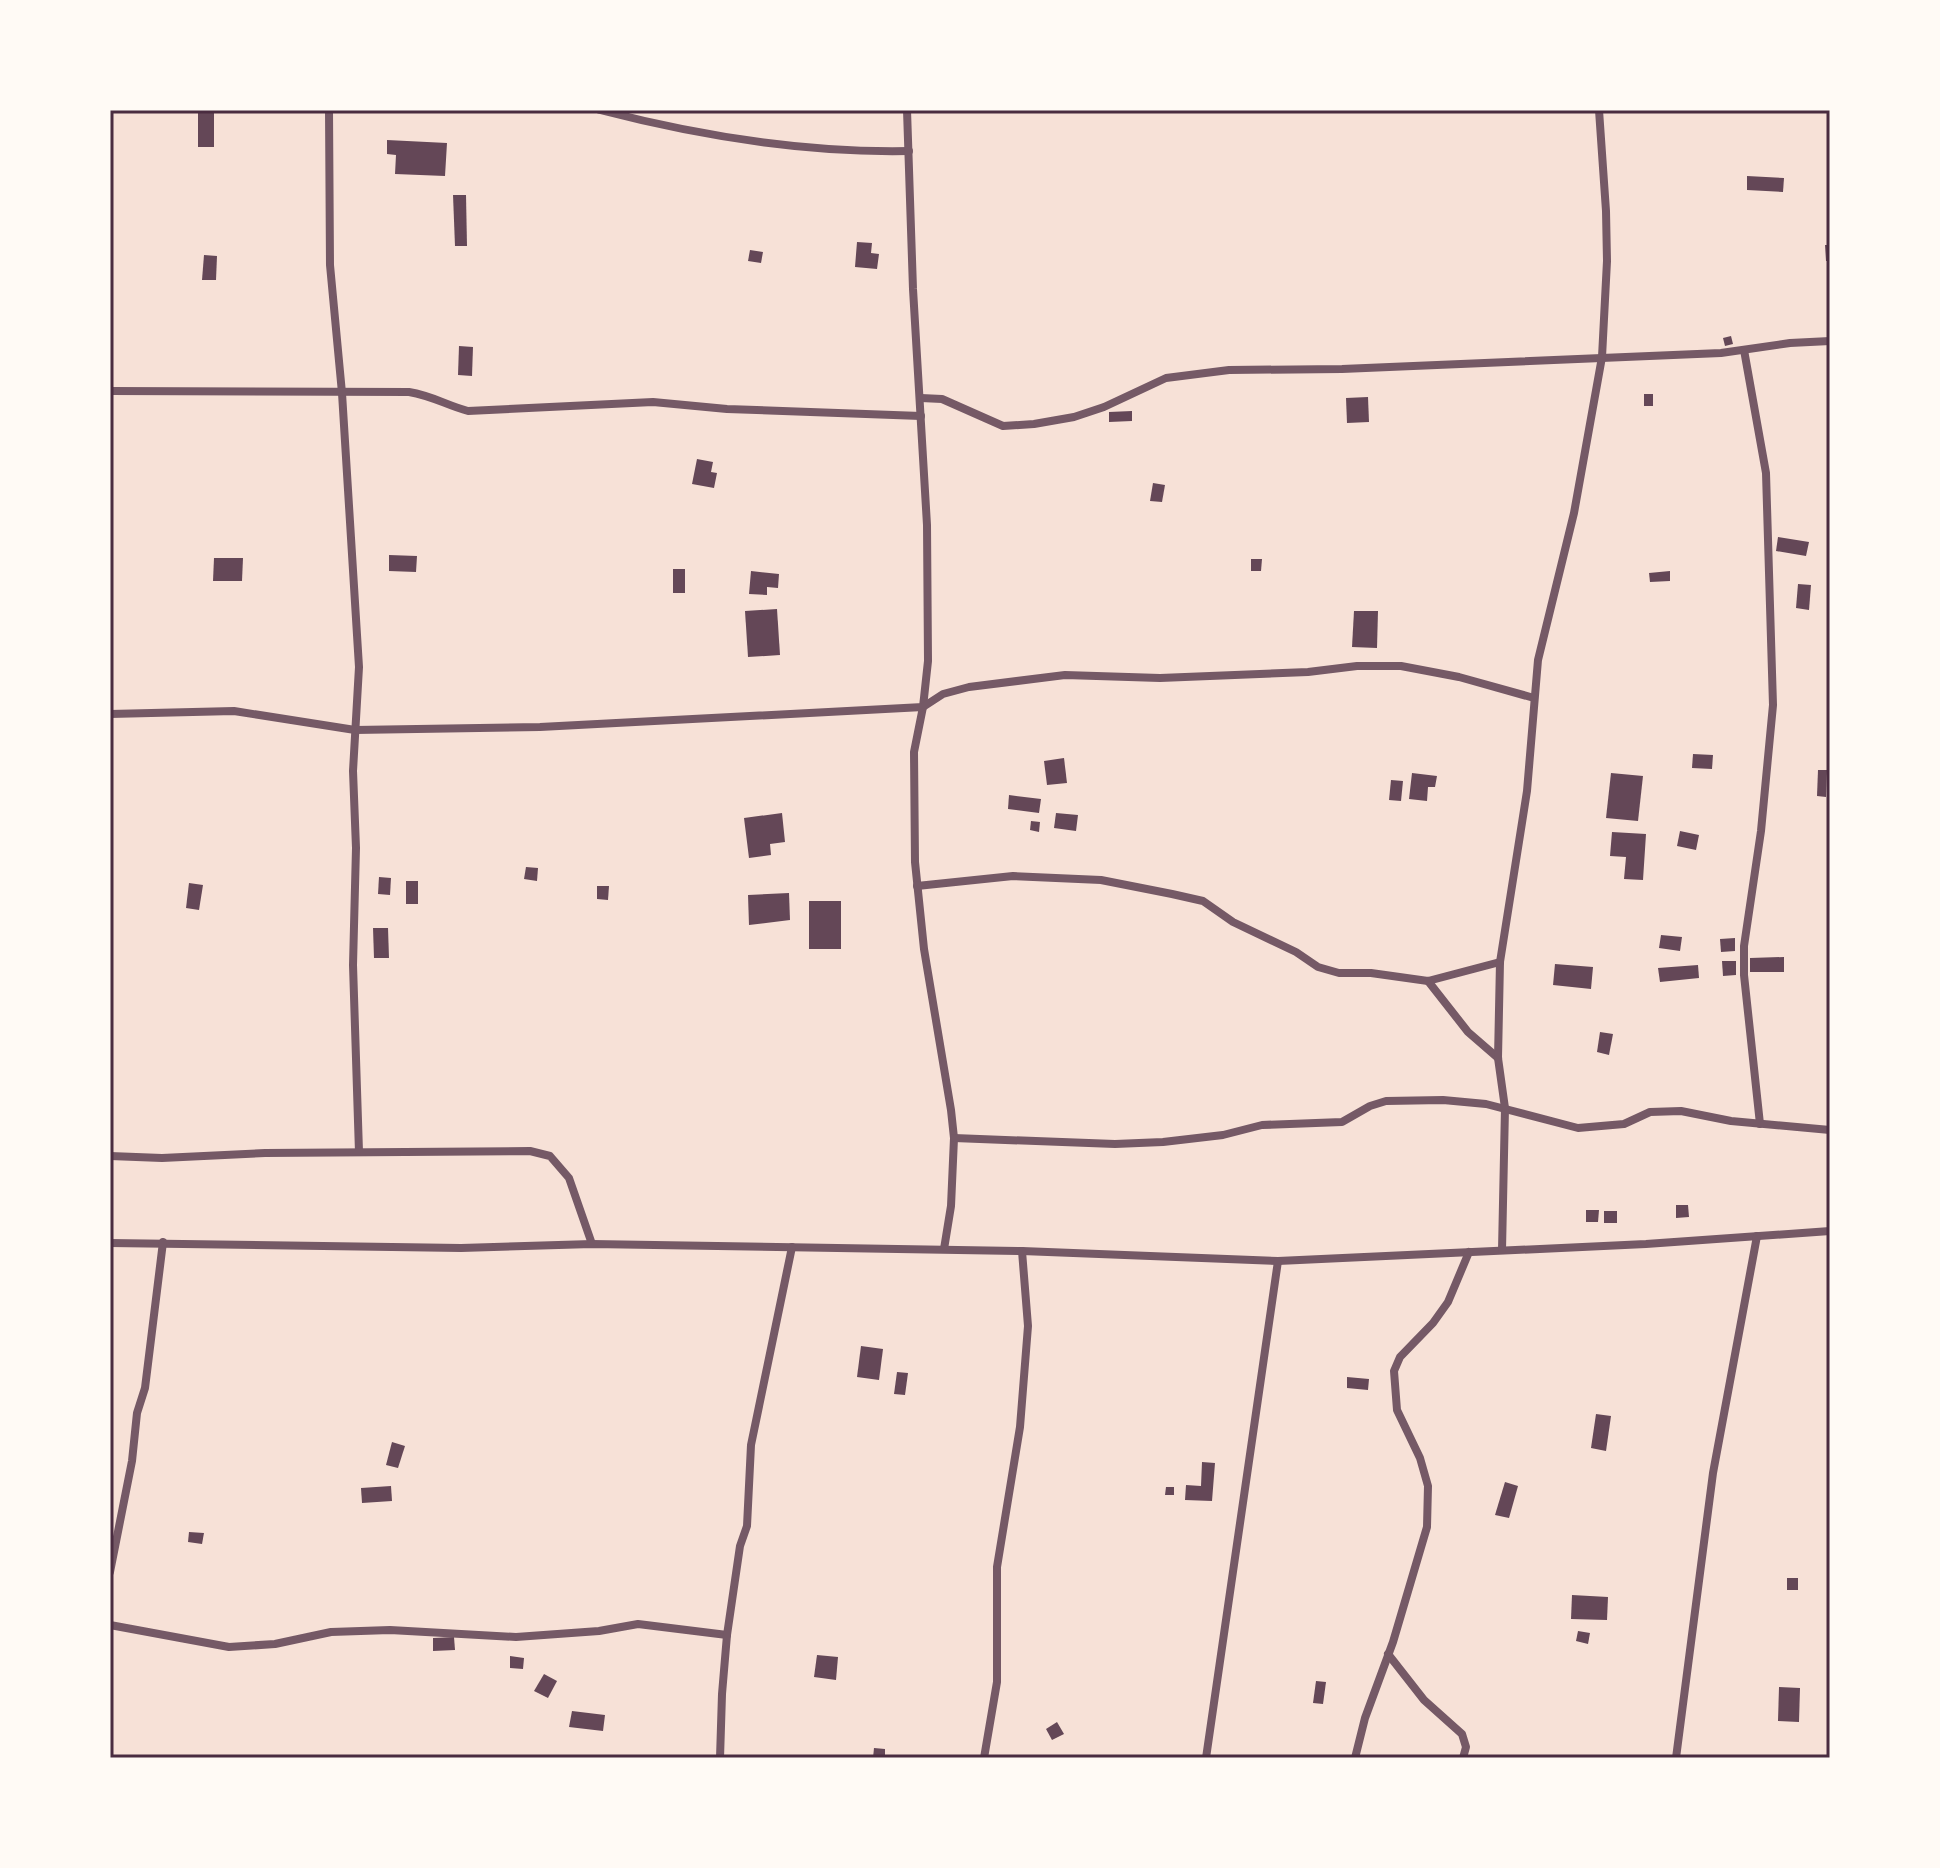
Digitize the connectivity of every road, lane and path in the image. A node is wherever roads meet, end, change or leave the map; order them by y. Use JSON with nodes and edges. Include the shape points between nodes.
{"nodes":[{"id":1,"x":329,"y":110,"type":"edge"},
{"id":2,"x":600,"y":110,"type":"edge"},
{"id":3,"x":907,"y":110,"type":"edge"},
{"id":4,"x":1599,"y":110,"type":"edge"},
{"id":5,"x":909,"y":151,"type":"junction"},
{"id":6,"x":1830,"y":341,"type":"edge"},
{"id":7,"x":1744,"y":350,"type":"junction"},
{"id":8,"x":1602,"y":357,"type":"junction"},
{"id":9,"x":110,"y":391,"type":"edge"},
{"id":10,"x":342,"y":393,"type":"junction"},
{"id":11,"x":921,"y":398,"type":"junction"},
{"id":12,"x":921,"y":416,"type":"junction"},
{"id":13,"x":1534,"y":698,"type":"junction"},
{"id":14,"x":923,"y":707,"type":"junction"},
{"id":15,"x":110,"y":714,"type":"edge"},
{"id":16,"x":355,"y":730,"type":"junction"},
{"id":17,"x":917,"y":886,"type":"junction"},
{"id":18,"x":1500,"y":962,"type":"junction"},
{"id":19,"x":1428,"y":981,"type":"junction"},
{"id":20,"x":1498,"y":1058,"type":"junction"},
{"id":21,"x":1505,"y":1108,"type":"junction"},
{"id":22,"x":1760,"y":1124,"type":"junction"},
{"id":23,"x":1830,"y":1130,"type":"edge"},
{"id":24,"x":954,"y":1138,"type":"junction"},
{"id":25,"x":359,"y":1152,"type":"junction"},
{"id":26,"x":110,"y":1156,"type":"edge"},
{"id":27,"x":1830,"y":1231,"type":"edge"},
{"id":28,"x":1757,"y":1236,"type":"junction"},
{"id":29,"x":163,"y":1242,"type":"junction"},
{"id":30,"x":110,"y":1243,"type":"edge"},
{"id":31,"x":592,"y":1244,"type":"junction"},
{"id":32,"x":792,"y":1247,"type":"junction"},
{"id":33,"x":944,"y":1249,"type":"junction"},
{"id":34,"x":1502,"y":1250,"type":"junction"},
{"id":35,"x":1022,"y":1251,"type":"junction"},
{"id":36,"x":1469,"y":1252,"type":"junction"},
{"id":37,"x":1278,"y":1261,"type":"junction"},
{"id":38,"x":110,"y":1572,"type":"edge"},
{"id":39,"x":110,"y":1625,"type":"edge"},
{"id":40,"x":727,"y":1635,"type":"junction"},
{"id":41,"x":1388,"y":1654,"type":"junction"},
{"id":42,"x":720,"y":1758,"type":"edge"},
{"id":43,"x":984,"y":1758,"type":"edge"},
{"id":44,"x":1206,"y":1758,"type":"edge"},
{"id":45,"x":1355,"y":1758,"type":"edge"},
{"id":46,"x":1463,"y":1758,"type":"edge"},
{"id":47,"x":1676,"y":1758,"type":"edge"}],
"edges":[{"from":1,"to":10,"type":"street","via":[[330,265]]},
{"from":2,"to":5,"type":"street","via":[[772,145]]},
{"from":3,"to":5,"type":"street"},
{"from":4,"to":8,"type":"street","via":[[1607,261]]},
{"from":5,"to":11,"type":"street"},
{"from":6,"to":7,"type":"street"},
{"from":7,"to":8,"type":"street"},
{"from":7,"to":22,"type":"street","via":[[1766,473],[1773,705],[1744,946]]},
{"from":8,"to":11,"type":"street","via":[[1229,370],[1166,378],[1074,417],[1003,426],[942,399]]},
{"from":8,"to":13,"type":"street"},
{"from":9,"to":10,"type":"street"},
{"from":10,"to":12,"type":"street","via":[[409,392],[468,411],[653,402]]},
{"from":10,"to":16,"type":"street","via":[[359,667]]},
{"from":11,"to":12,"type":"street"},
{"from":12,"to":14,"type":"street","via":[[928,555]]},
{"from":13,"to":14,"type":"street","via":[[1401,666],[1357,666],[1160,678],[1065,675],[969,687]]},
{"from":13,"to":18,"type":"street","via":[[1527,791]]},
{"from":14,"to":16,"type":"street","via":[[540,727]]},
{"from":14,"to":17,"type":"street","via":[[914,752]]},
{"from":15,"to":16,"type":"street","via":[[234,711]]},
{"from":16,"to":25,"type":"street","via":[[353,965]]},
{"from":17,"to":19,"type":"street","via":[[1013,876],[1101,880],[1203,901],[1318,967]]},
{"from":17,"to":24,"type":"street"},
{"from":18,"to":19,"type":"street"},
{"from":18,"to":20,"type":"street"},
{"from":19,"to":20,"type":"street","via":[[1468,1032]]},
{"from":20,"to":21,"type":"street"},
{"from":21,"to":22,"type":"street","via":[[1578,1128],[1624,1124],[1650,1112],[1681,1111]]},
{"from":21,"to":24,"type":"street","via":[[1443,1100],[1386,1101],[1342,1122],[1262,1125],[1163,1142]]},
{"from":21,"to":34,"type":"street"},
{"from":22,"to":23,"type":"street"},
{"from":24,"to":33,"type":"street"},
{"from":25,"to":26,"type":"street"},
{"from":25,"to":31,"type":"street","via":[[530,1151],[550,1156],[569,1178]]},
{"from":27,"to":28,"type":"street"},
{"from":28,"to":34,"type":"street"},
{"from":28,"to":47,"type":"street","via":[[1713,1473]]},
{"from":29,"to":30,"type":"street"},
{"from":29,"to":31,"type":"street","via":[[461,1248]]},
{"from":29,"to":38,"type":"street","via":[[145,1388]]},
{"from":31,"to":32,"type":"street"},
{"from":32,"to":33,"type":"street"},
{"from":32,"to":40,"type":"street","via":[[751,1445],[747,1526]]},
{"from":33,"to":35,"type":"street"},
{"from":34,"to":36,"type":"street"},
{"from":35,"to":37,"type":"street"},
{"from":35,"to":43,"type":"street","via":[[1028,1326],[1020,1427],[997,1567],[997,1682]]},
{"from":36,"to":37,"type":"street"},
{"from":36,"to":41,"type":"street","via":[[1448,1302],[1394,1371],[1397,1410],[1428,1486],[1427,1527]]},
{"from":37,"to":44,"type":"street"},
{"from":39,"to":40,"type":"street","via":[[229,1647],[331,1632],[516,1637],[638,1624]]},
{"from":40,"to":42,"type":"street"},
{"from":41,"to":45,"type":"street"},
{"from":41,"to":46,"type":"street","via":[[1424,1700],[1462,1734]]}]}
